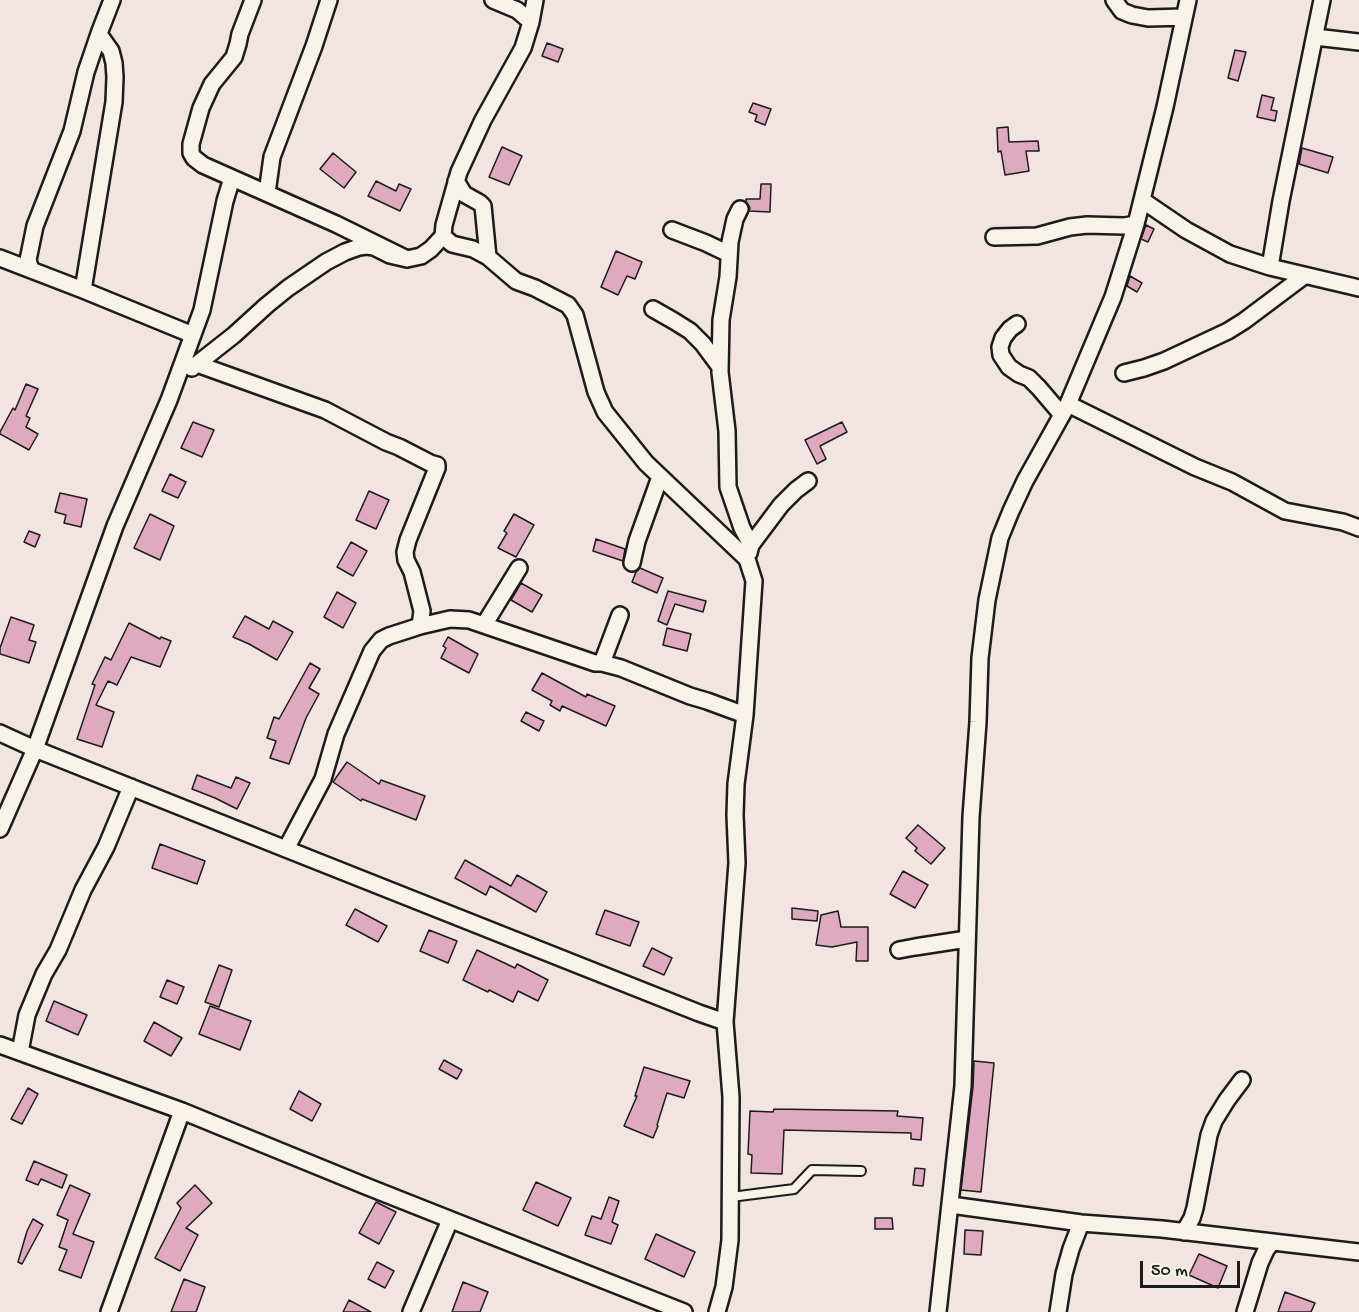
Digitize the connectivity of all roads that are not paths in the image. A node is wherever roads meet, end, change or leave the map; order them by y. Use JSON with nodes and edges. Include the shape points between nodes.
{"nodes":[{"id":1,"x":112,"y":0,"type":"edge"},
{"id":2,"x":253,"y":0,"type":"edge"},
{"id":3,"x":329,"y":0,"type":"edge"},
{"id":4,"x":493,"y":0,"type":"edge"},
{"id":5,"x":535,"y":0,"type":"edge"},
{"id":6,"x":1114,"y":0,"type":"edge"},
{"id":7,"x":1188,"y":0,"type":"edge"},
{"id":8,"x":1322,"y":0,"type":"edge"},
{"id":9,"x":1184,"y":17,"type":"junction"},
{"id":10,"x":531,"y":22,"type":"junction"},
{"id":11,"x":99,"y":34,"type":"junction"},
{"id":12,"x":1315,"y":37,"type":"junction"},
{"id":13,"x":1359,"y":42,"type":"edge"},
{"id":14,"x":232,"y":178,"type":"junction"},
{"id":15,"x":456,"y":181,"type":"junction"},
{"id":16,"x":267,"y":193,"type":"junction"},
{"id":17,"x":1142,"y":200,"type":"junction"},
{"id":18,"x":740,"y":209,"type":"dead end"},
{"id":19,"x":1136,"y":224,"type":"junction"},
{"id":20,"x":672,"y":230,"type":"dead end"},
{"id":21,"x":443,"y":236,"type":"junction"},
{"id":22,"x":994,"y":237,"type":"dead end"},
{"id":23,"x":729,"y":254,"type":"junction"},
{"id":24,"x":488,"y":257,"type":"junction"},
{"id":25,"x":0,"y":258,"type":"edge"},
{"id":26,"x":407,"y":259,"type":"junction"},
{"id":27,"x":1270,"y":267,"type":"junction"},
{"id":28,"x":31,"y":270,"type":"junction"},
{"id":29,"x":1304,"y":276,"type":"junction"},
{"id":30,"x":1359,"y":288,"type":"edge"},
{"id":31,"x":83,"y":290,"type":"junction"},
{"id":32,"x":653,"y":309,"type":"dead end"},
{"id":33,"x":1017,"y":324,"type":"dead end"},
{"id":34,"x":193,"y":334,"type":"junction"},
{"id":35,"x":197,"y":364,"type":"junction"},
{"id":36,"x":720,"y":367,"type":"junction"},
{"id":37,"x":1124,"y":373,"type":"dead end"},
{"id":38,"x":174,"y":385,"type":"junction"},
{"id":39,"x":1065,"y":409,"type":"junction"},
{"id":40,"x":660,"y":477,"type":"junction"},
{"id":41,"x":807,"y":481,"type":"dead end"},
{"id":42,"x":1359,"y":528,"type":"edge"},
{"id":43,"x":749,"y":552,"type":"junction"},
{"id":44,"x":632,"y":563,"type":"dead end"},
{"id":45,"x":519,"y":568,"type":"dead end"},
{"id":46,"x":620,"y":615,"type":"dead end"},
{"id":47,"x":484,"y":625,"type":"junction"},
{"id":48,"x":420,"y":626,"type":"junction"},
{"id":49,"x":603,"y":663,"type":"junction"},
{"id":50,"x":745,"y":715,"type":"junction"},
{"id":51,"x":0,"y":733,"type":"edge"},
{"id":52,"x":35,"y":749,"type":"junction"},
{"id":53,"x":130,"y":787,"type":"junction"},
{"id":54,"x":0,"y":829,"type":"edge"},
{"id":55,"x":286,"y":849,"type":"junction"},
{"id":56,"x":967,"y":939,"type":"junction"},
{"id":57,"x":899,"y":950,"type":"dead end"},
{"id":58,"x":725,"y":1022,"type":"junction"},
{"id":59,"x":0,"y":1045,"type":"edge"},
{"id":60,"x":21,"y":1052,"type":"junction"},
{"id":61,"x":1242,"y":1080,"type":"dead end"},
{"id":62,"x":182,"y":1112,"type":"junction"},
{"id":63,"x":861,"y":1171,"type":"dead end"},
{"id":64,"x":731,"y":1197,"type":"junction"},
{"id":65,"x":951,"y":1204,"type":"junction"},
{"id":66,"x":450,"y":1220,"type":"junction"},
{"id":67,"x":1082,"y":1223,"type":"junction"},
{"id":68,"x":1184,"y":1232,"type":"junction"},
{"id":69,"x":1272,"y":1242,"type":"junction"},
{"id":70,"x":1359,"y":1252,"type":"edge"},
{"id":71,"x":109,"y":1312,"type":"edge"},
{"id":72,"x":411,"y":1312,"type":"edge"},
{"id":73,"x":684,"y":1312,"type":"edge"},
{"id":74,"x":717,"y":1312,"type":"edge"},
{"id":75,"x":938,"y":1312,"type":"edge"},
{"id":76,"x":1058,"y":1312,"type":"edge"},
{"id":77,"x":1245,"y":1312,"type":"edge"}],
"edges":[{"from":1,"to":11,"type":"street"},
{"from":2,"to":14,"type":"street","via":[[234,57],[212,84],[191,144],[194,158]]},
{"from":3,"to":16,"type":"street","via":[[272,157]]},
{"from":4,"to":10,"type":"street","via":[[517,10]]},
{"from":5,"to":10,"type":"street"},
{"from":6,"to":9,"type":"street","via":[[1122,11],[1132,15]]},
{"from":7,"to":9,"type":"street"},
{"from":8,"to":12,"type":"street"},
{"from":9,"to":17,"type":"street"},
{"from":10,"to":15,"type":"street","via":[[523,48],[483,120]]},
{"from":11,"to":28,"type":"street","via":[[72,131],[35,226],[28,260]]},
{"from":11,"to":31,"type":"street","via":[[114,63],[114,102]]},
{"from":12,"to":13,"type":"street"},
{"from":12,"to":27,"type":"street"},
{"from":14,"to":16,"type":"street"},
{"from":14,"to":34,"type":"street"},
{"from":15,"to":21,"type":"street"},
{"from":15,"to":24,"type":"street","via":[[464,194],[483,206]]},
{"from":16,"to":26,"type":"street"},
{"from":17,"to":19,"type":"street"},
{"from":17,"to":27,"type":"street","via":[[1230,254]]},
{"from":18,"to":23,"type":"street"},
{"from":19,"to":22,"type":"street","via":[[1070,226],[1037,236]]},
{"from":19,"to":39,"type":"street","via":[[1113,297]]},
{"from":20,"to":23,"type":"street"},
{"from":21,"to":24,"type":"street","via":[[452,244]]},
{"from":21,"to":26,"type":"street","via":[[421,256]]},
{"from":23,"to":36,"type":"street"},
{"from":24,"to":40,"type":"street","via":[[516,281],[568,306],[575,315],[605,412]]},
{"from":25,"to":28,"type":"street"},
{"from":26,"to":35,"type":"street","via":[[367,246],[345,252],[288,288]]},
{"from":27,"to":29,"type":"street"},
{"from":28,"to":31,"type":"street"},
{"from":29,"to":30,"type":"street"},
{"from":29,"to":37,"type":"street","via":[[1228,331],[1164,361]]},
{"from":31,"to":34,"type":"street"},
{"from":32,"to":36,"type":"street","via":[[704,344]]},
{"from":33,"to":39,"type":"street","via":[[1003,338],[1001,355],[1009,367],[1029,378]]},
{"from":34,"to":38,"type":"street"},
{"from":35,"to":38,"type":"street"},
{"from":35,"to":48,"type":"street","via":[[325,410],[436,465],[405,552],[422,611]]},
{"from":36,"to":43,"type":"street","via":[[728,487]]},
{"from":38,"to":52,"type":"street","via":[[115,526]]},
{"from":39,"to":42,"type":"street","via":[[1232,482],[1285,511]]},
{"from":39,"to":56,"type":"street","via":[[1025,481],[1000,538],[987,600],[980,658]]},
{"from":40,"to":43,"type":"street"},
{"from":40,"to":44,"type":"street"},
{"from":41,"to":43,"type":"street","via":[[781,505]]},
{"from":43,"to":50,"type":"street","via":[[754,581]]},
{"from":45,"to":47,"type":"street"},
{"from":46,"to":49,"type":"street"},
{"from":47,"to":48,"type":"street","via":[[450,619]]},
{"from":47,"to":49,"type":"street"},
{"from":48,"to":55,"type":"street","via":[[381,640],[372,651],[336,734],[323,778]]},
{"from":49,"to":50,"type":"street"},
{"from":50,"to":58,"type":"street","via":[[736,784],[736,863]]},
{"from":51,"to":52,"type":"street"},
{"from":52,"to":53,"type":"street"},
{"from":52,"to":54,"type":"street"},
{"from":53,"to":55,"type":"street"},
{"from":53,"to":60,"type":"street","via":[[27,1015]]},
{"from":55,"to":58,"type":"street"},
{"from":56,"to":57,"type":"street"},
{"from":56,"to":65,"type":"street","via":[[963,1086]]},
{"from":58,"to":64,"type":"street","via":[[731,1097]]},
{"from":59,"to":60,"type":"street"},
{"from":60,"to":62,"type":"street"},
{"from":61,"to":68,"type":"street","via":[[1214,1121],[1196,1208]]},
{"from":62,"to":66,"type":"street"},
{"from":62,"to":71,"type":"street"},
{"from":63,"to":64,"type":"lane","via":[[812,1170],[795,1189]]},
{"from":64,"to":74,"type":"street","via":[[730,1239]]},
{"from":65,"to":67,"type":"street"},
{"from":65,"to":75,"type":"street"},
{"from":66,"to":72,"type":"street"},
{"from":66,"to":73,"type":"street"},
{"from":67,"to":68,"type":"street"},
{"from":67,"to":76,"type":"street","via":[[1064,1274]]},
{"from":68,"to":69,"type":"street"},
{"from":69,"to":70,"type":"street"},
{"from":69,"to":77,"type":"street","via":[[1260,1263]]}]}
